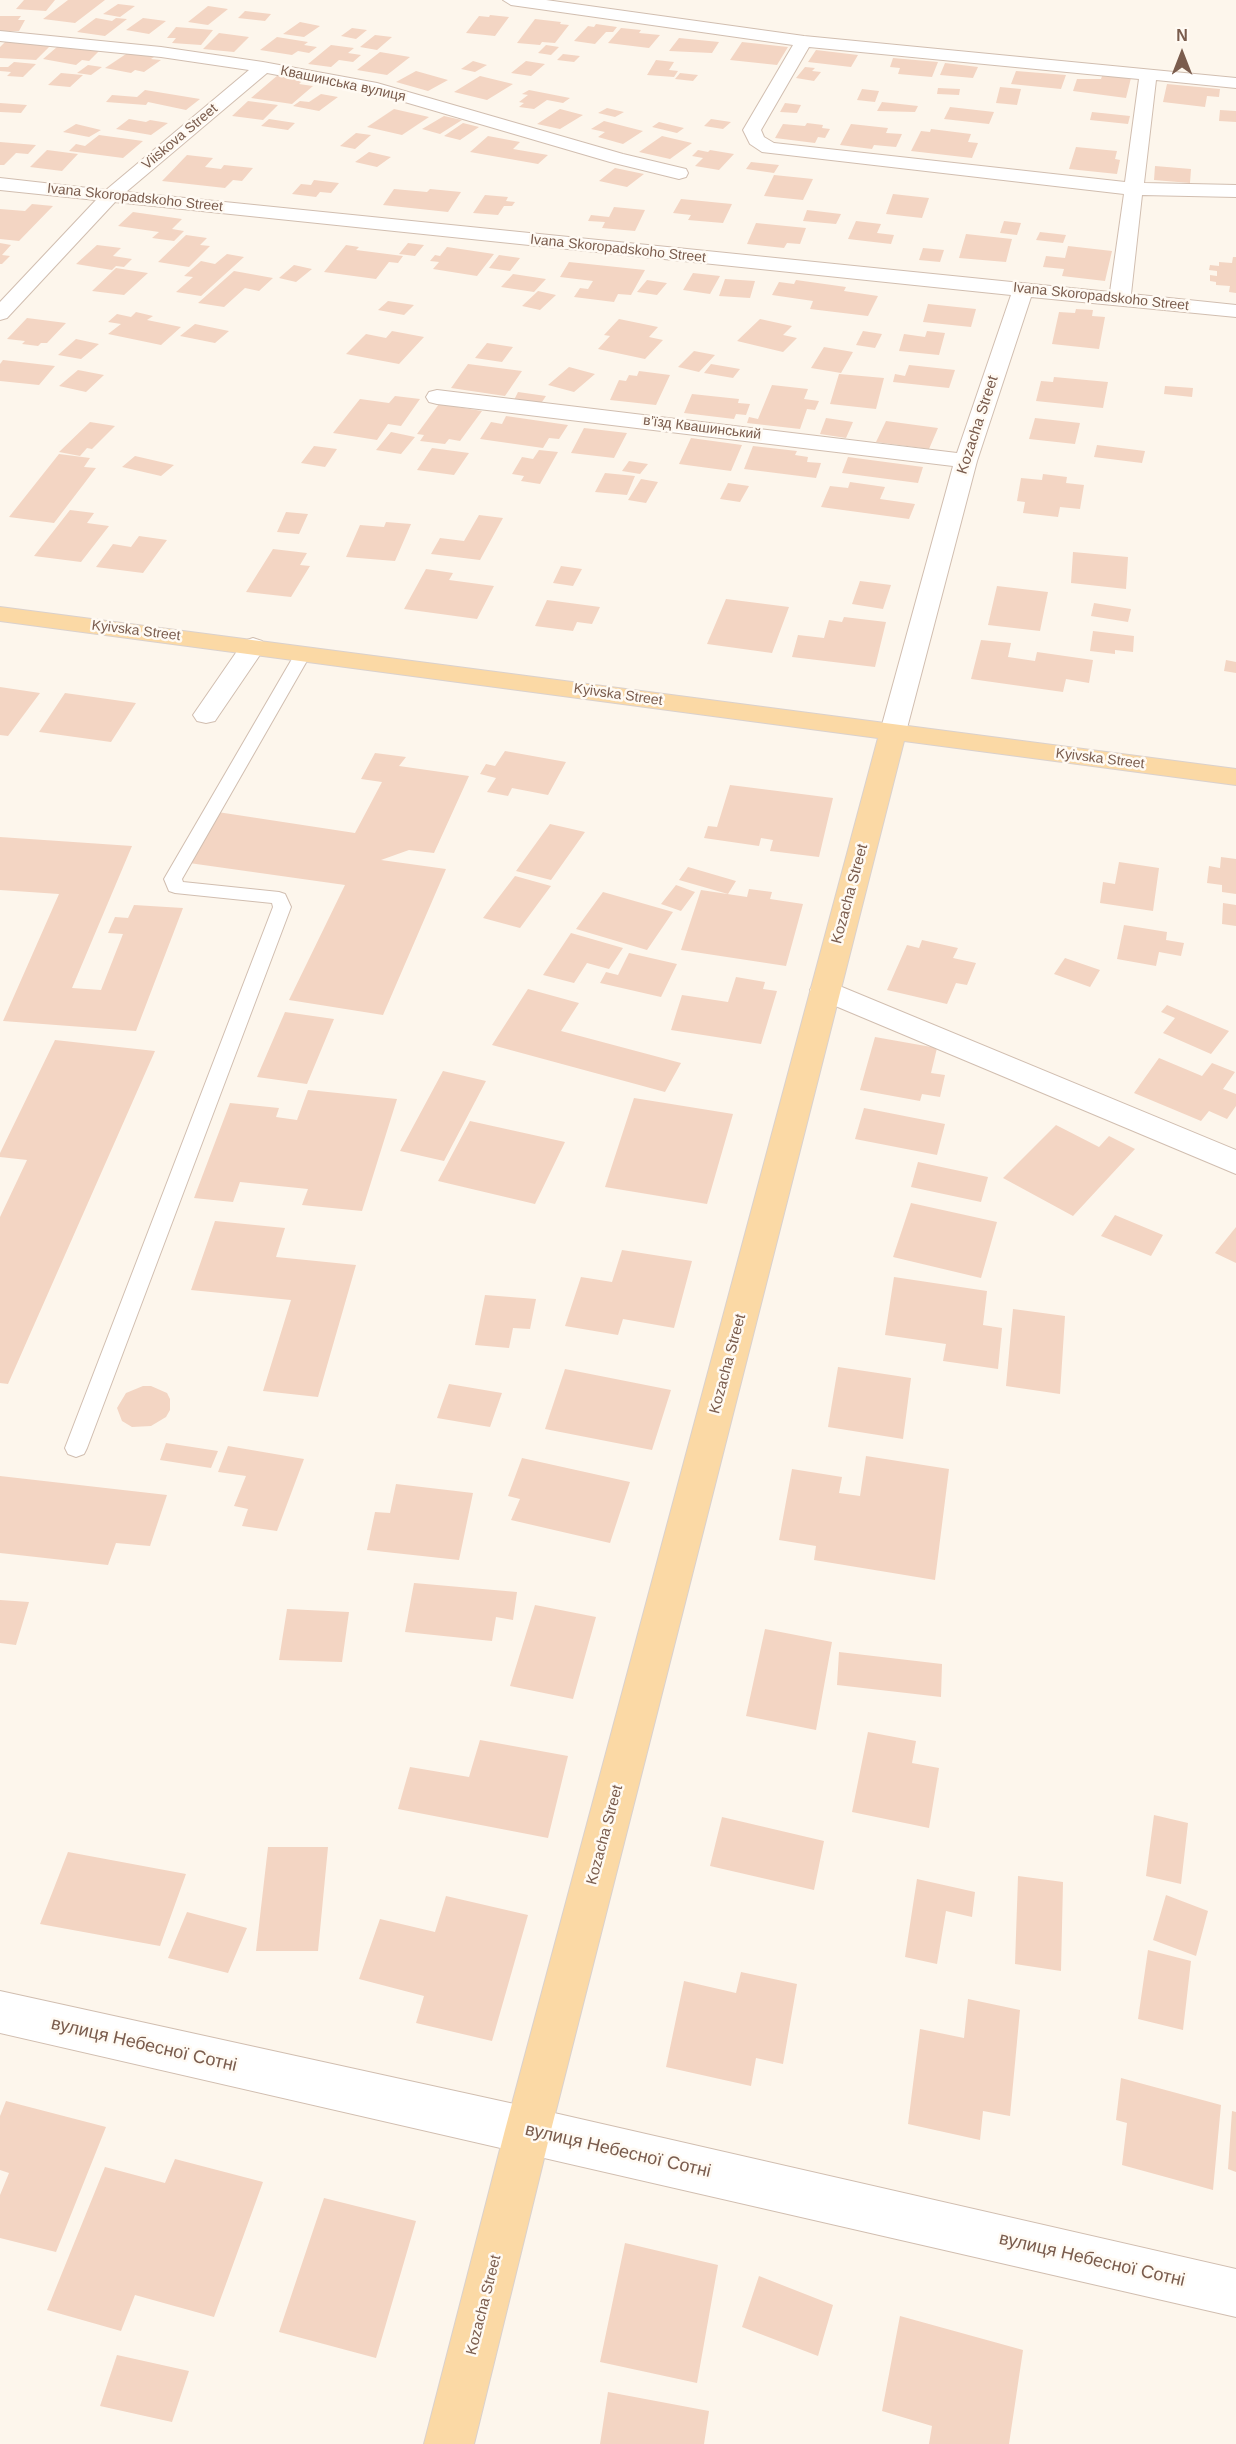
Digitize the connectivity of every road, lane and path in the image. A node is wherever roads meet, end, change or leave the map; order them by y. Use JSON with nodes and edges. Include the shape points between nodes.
{"nodes":[{"id":1,"x":511,"y":0,"type":"edge"},
{"id":2,"x":0,"y":36,"type":"edge"},
{"id":3,"x":804,"y":41,"type":"junction"},
{"id":4,"x":263,"y":67,"type":"junction"},
{"id":5,"x":1148,"y":74,"type":"junction"},
{"id":6,"x":1236,"y":83,"type":"edge"},
{"id":7,"x":679,"y":173,"type":"dead end"},
{"id":8,"x":0,"y":184,"type":"edge"},
{"id":9,"x":1134,"y":189,"type":"junction"},
{"id":10,"x":1236,"y":191,"type":"edge"},
{"id":11,"x":111,"y":195,"type":"junction"},
{"id":12,"x":1023,"y":289,"type":"junction"},
{"id":13,"x":1120,"y":298,"type":"junction"},
{"id":14,"x":1236,"y":311,"type":"edge"},
{"id":15,"x":0,"y":314,"type":"edge"},
{"id":16,"x":437,"y":397,"type":"dead end"},
{"id":17,"x":966,"y":461,"type":"junction"},
{"id":18,"x":0,"y":614,"type":"edge"},
{"id":19,"x":253,"y":646,"type":"junction"},
{"id":20,"x":304,"y":652,"type":"junction"},
{"id":21,"x":206,"y":715,"type":"dead end"},
{"id":22,"x":892,"y":732,"type":"junction"},
{"id":23,"x":1236,"y":777,"type":"edge"},
{"id":24,"x":825,"y":990,"type":"junction"},
{"id":25,"x":1236,"y":1163,"type":"edge"},
{"id":26,"x":76,"y":1448,"type":"dead end"},
{"id":27,"x":0,"y":2012,"type":"edge"},
{"id":28,"x":528,"y":2130,"type":"junction"},
{"id":29,"x":1236,"y":2294,"type":"edge"},
{"id":30,"x":449,"y":2444,"type":"edge"}],
"edges":[{"from":1,"to":3,"type":"street"},
{"from":2,"to":4,"type":"street","name":"Квашинська вулиця"},
{"from":3,"to":5,"type":"street"},
{"from":3,"to":9,"type":"street","via":[[753,130],[756,140],[769,148]]},
{"from":4,"to":7,"type":"street","name":"Квашинська вулиця","via":[[377,88]]},
{"from":4,"to":11,"type":"street","name":"Viiskova Street"},
{"from":5,"to":6,"type":"street"},
{"from":5,"to":9,"type":"street"},
{"from":8,"to":11,"type":"street","name":"Ivana Skoropadskoho Street"},
{"from":9,"to":10,"type":"street"},
{"from":9,"to":13,"type":"street"},
{"from":11,"to":12,"type":"street","name":"Ivana Skoropadskoho Street"},
{"from":11,"to":15,"type":"street","name":"Viiskova Street"},
{"from":12,"to":13,"type":"street","name":"Ivana Skoropadskoho Street"},
{"from":12,"to":17,"type":"street","name":"Kozacha Street"},
{"from":13,"to":14,"type":"street","name":"Ivana Skoropadskoho Street"},
{"from":16,"to":17,"type":"street","name":"в’їзд Квашинський"},
{"from":17,"to":22,"type":"street","name":"Kozacha Street"},
{"from":18,"to":19,"type":"main road","name":"Kyivska Street"},
{"from":19,"to":20,"type":"main road","name":"Kyivska Street"},
{"from":19,"to":21,"type":"street"},
{"from":20,"to":22,"type":"main road","name":"Kyivska Street"},
{"from":20,"to":26,"type":"lane","via":[[173,879],[175,887],[279,898],[282,907]]},
{"from":22,"to":23,"type":"main road","name":"Kyivska Street"},
{"from":22,"to":24,"type":"main road","name":"Kozacha Street"},
{"from":24,"to":25,"type":"street"},
{"from":24,"to":28,"type":"main road","name":"Kozacha Street"},
{"from":27,"to":28,"type":"street","name":"вулиця Небесної Сотні"},
{"from":28,"to":29,"type":"street","name":"вулиця Небесної Сотні"},
{"from":28,"to":30,"type":"main road","name":"Kozacha Street"}]}
